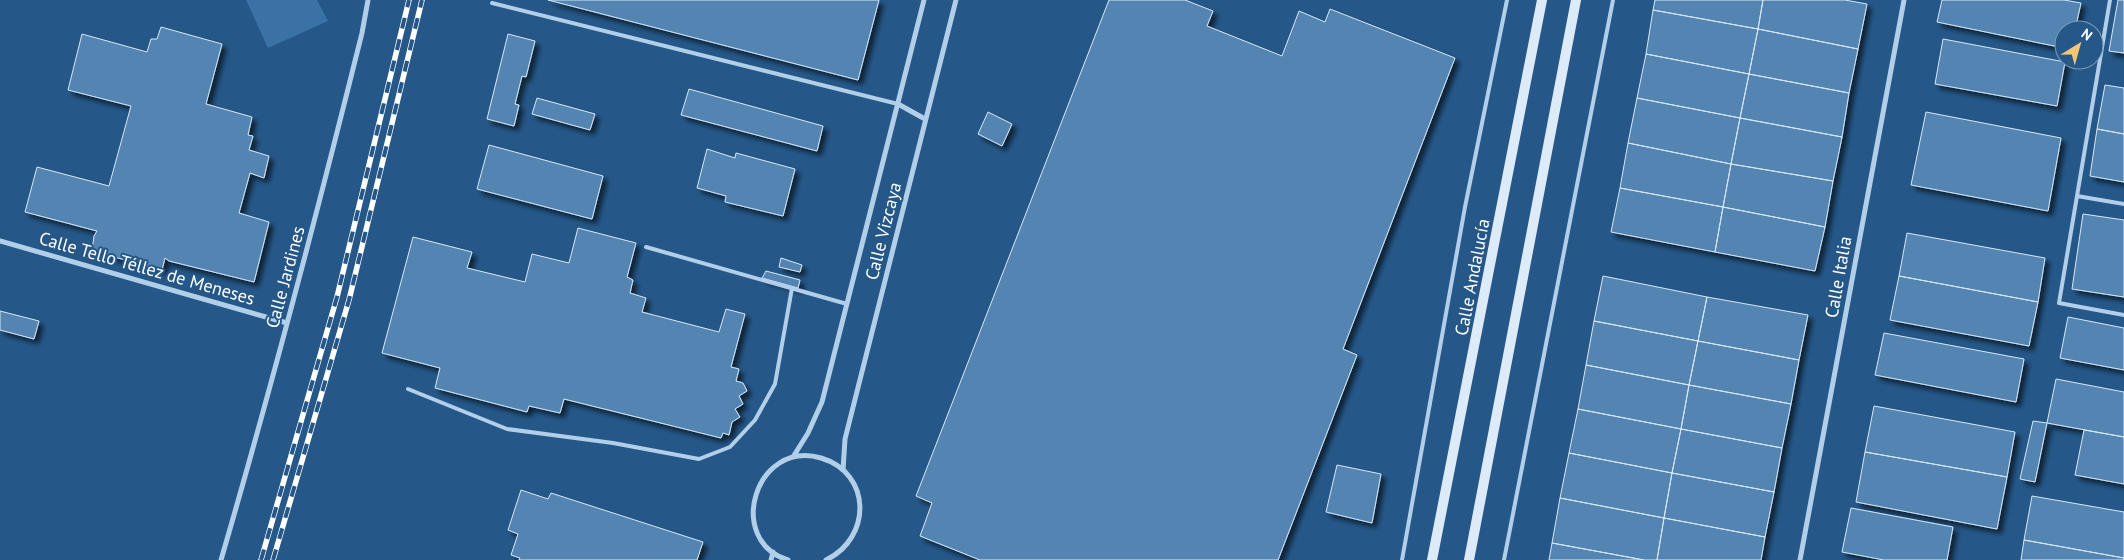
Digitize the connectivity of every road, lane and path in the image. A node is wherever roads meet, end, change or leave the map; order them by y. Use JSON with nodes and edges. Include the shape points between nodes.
{"nodes":[{"id":1,"x":368,"y":0,"type":"edge"},
{"id":2,"x":924,"y":0,"type":"edge"},
{"id":3,"x":956,"y":0,"type":"edge"},
{"id":4,"x":1507,"y":0,"type":"edge"},
{"id":5,"x":1542,"y":0,"type":"edge"},
{"id":6,"x":1576,"y":0,"type":"edge"},
{"id":7,"x":1613,"y":0,"type":"edge"},
{"id":8,"x":1904,"y":0,"type":"edge"},
{"id":9,"x":2110,"y":0,"type":"edge"},
{"id":10,"x":492,"y":2,"type":"dead end"},
{"id":11,"x":898,"y":104,"type":"junction"},
{"id":12,"x":926,"y":119,"type":"junction"},
{"id":13,"x":2077,"y":196,"type":"junction"},
{"id":14,"x":2124,"y":204,"type":"edge"},
{"id":15,"x":0,"y":241,"type":"edge"},
{"id":16,"x":646,"y":247,"type":"dead end"},
{"id":17,"x":792,"y":288,"type":"junction"},
{"id":18,"x":847,"y":304,"type":"junction"},
{"id":19,"x":2124,"y":315,"type":"edge"},
{"id":20,"x":287,"y":322,"type":"junction"},
{"id":21,"x":408,"y":389,"type":"dead end"},
{"id":22,"x":793,"y":457,"type":"junction"},
{"id":23,"x":843,"y":470,"type":"junction"},
{"id":24,"x":773,"y":552,"type":"junction"},
{"id":25,"x":221,"y":560,"type":"edge"},
{"id":26,"x":771,"y":560,"type":"edge"},
{"id":27,"x":788,"y":560,"type":"edge"},
{"id":28,"x":826,"y":560,"type":"edge"},
{"id":29,"x":1402,"y":560,"type":"edge"},
{"id":30,"x":1432,"y":560,"type":"edge"},
{"id":31,"x":1468,"y":560,"type":"edge"},
{"id":32,"x":1504,"y":560,"type":"edge"},
{"id":33,"x":1800,"y":560,"type":"edge"}],
"edges":[{"from":1,"to":20,"type":"street","name":"Calle Jardines","via":[[332,156]]},
{"from":2,"to":11,"type":"street","name":"Calle Vizcaya"},
{"from":3,"to":12,"type":"street","name":"Calle Vizcaya"},
{"from":4,"to":29,"type":"lane","name":"Calle Andalucía","via":[[1466,198]]},
{"from":5,"to":30,"type":"main road","name":"Calle Andalucía"},
{"from":6,"to":31,"type":"main road"},
{"from":7,"to":32,"type":"lane"},
{"from":8,"to":33,"type":"street","name":"Calle Italia"},
{"from":9,"to":13,"type":"lane"},
{"from":10,"to":11,"type":"lane"},
{"from":11,"to":12,"type":"street"},
{"from":11,"to":18,"type":"street","name":"Calle Vizcaya"},
{"from":12,"to":23,"type":"street","name":"Calle Vizcaya","via":[[845,439]]},
{"from":13,"to":14,"type":"lane"},
{"from":13,"to":19,"type":"lane","via":[[2059,303]]},
{"from":15,"to":20,"type":"street","name":"Calle Tello Téllez de Meneses"},
{"from":16,"to":17,"type":"lane"},
{"from":17,"to":18,"type":"lane"},
{"from":17,"to":21,"type":"lane","via":[[775,384],[766,402],[755,420],[730,447],[699,459],[507,429]]},
{"from":18,"to":22,"type":"street","name":"Calle Vizcaya","via":[[822,402]]},
{"from":20,"to":25,"type":"street","name":"Calle Jardines"},
{"from":22,"to":23,"type":"street","via":[[818,457]]},
{"from":22,"to":24,"type":"street","via":[[769,470],[754,495],[756,530]]},
{"from":23,"to":28,"type":"street","via":[[852,480],[859,498],[860,520],[849,543]]},
{"from":24,"to":26,"type":"street"},
{"from":24,"to":27,"type":"street"}]}
